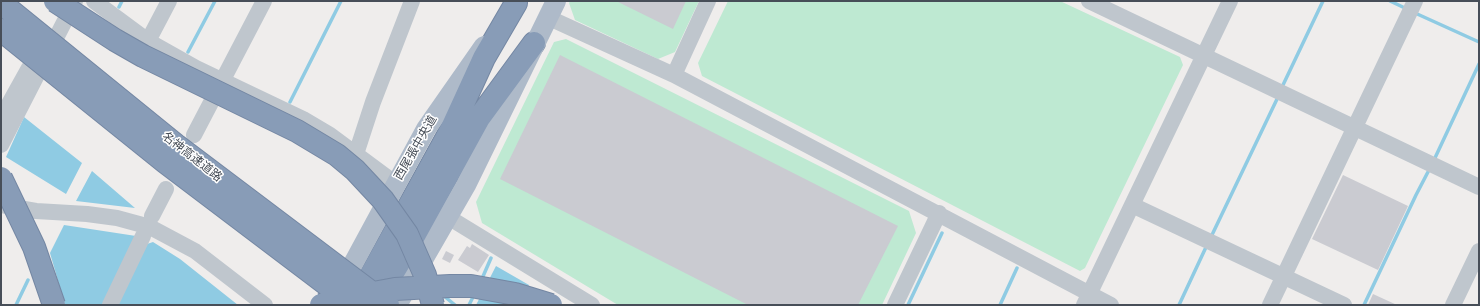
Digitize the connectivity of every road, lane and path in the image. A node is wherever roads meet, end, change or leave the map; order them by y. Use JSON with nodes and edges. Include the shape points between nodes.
{"nodes":[{"id":1,"x":56,"y":1,"type":"edge"},
{"id":2,"x":63,"y":1,"type":"edge"},
{"id":3,"x":75,"y":1,"type":"edge"},
{"id":4,"x":94,"y":1,"type":"edge"},
{"id":5,"x":169,"y":1,"type":"edge"},
{"id":6,"x":264,"y":1,"type":"edge"},
{"id":7,"x":412,"y":1,"type":"edge"},
{"id":8,"x":708,"y":1,"type":"edge"},
{"id":9,"x":1089,"y":1,"type":"edge"},
{"id":10,"x":1230,"y":1,"type":"edge"},
{"id":11,"x":1415,"y":1,"type":"edge"},
{"id":12,"x":515,"y":2,"type":"edge"},
{"id":13,"x":1,"y":3,"type":"edge"},
{"id":14,"x":552,"y":9,"type":"edge"},
{"id":15,"x":1,"y":30,"type":"edge"},
{"id":16,"x":148,"y":42,"type":"junction"},
{"id":17,"x":534,"y":43,"type":"junction"},
{"id":18,"x":1204,"y":56,"type":"junction"},
{"id":19,"x":674,"y":75,"type":"junction"},
{"id":20,"x":222,"y":81,"type":"junction"},
{"id":21,"x":1,"y":118,"type":"edge"},
{"id":22,"x":1354,"y":129,"type":"junction"},
{"id":23,"x":194,"y":135,"type":"dead end"},
{"id":24,"x":1,"y":145,"type":"edge"},
{"id":25,"x":356,"y":154,"type":"junction"},
{"id":26,"x":1,"y":178,"type":"edge"},
{"id":27,"x":396,"y":184,"type":"junction"},
{"id":28,"x":1479,"y":187,"type":"edge"},
{"id":29,"x":166,"y":189,"type":"dead end"},
{"id":30,"x":1,"y":205,"type":"edge"},
{"id":31,"x":1132,"y":205,"type":"junction"},
{"id":32,"x":1,"y":209,"type":"edge"},
{"id":33,"x":939,"y":213,"type":"junction"},
{"id":34,"x":152,"y":216,"type":"dead end"},
{"id":35,"x":448,"y":217,"type":"junction"},
{"id":36,"x":143,"y":236,"type":"dead end"},
{"id":37,"x":1479,"y":251,"type":"edge"},
{"id":38,"x":544,"y":275,"type":"junction"},
{"id":39,"x":1284,"y":276,"type":"junction"},
{"id":40,"x":1087,"y":299,"type":"edge"},
{"id":41,"x":45,"y":305,"type":"edge"},
{"id":42,"x":54,"y":305,"type":"edge"},
{"id":43,"x":110,"y":305,"type":"edge"},
{"id":44,"x":265,"y":305,"type":"edge"},
{"id":45,"x":321,"y":305,"type":"edge"},
{"id":46,"x":331,"y":305,"type":"edge"},
{"id":47,"x":354,"y":305,"type":"edge"},
{"id":48,"x":373,"y":305,"type":"edge"},
{"id":49,"x":388,"y":305,"type":"edge"},
{"id":50,"x":397,"y":305,"type":"edge"},
{"id":51,"x":433,"y":305,"type":"edge"},
{"id":52,"x":529,"y":305,"type":"edge"},
{"id":53,"x":551,"y":305,"type":"edge"},
{"id":54,"x":592,"y":305,"type":"edge"},
{"id":55,"x":895,"y":305,"type":"edge"},
{"id":56,"x":1111,"y":305,"type":"edge"},
{"id":57,"x":1270,"y":305,"type":"edge"},
{"id":58,"x":1344,"y":305,"type":"edge"},
{"id":59,"x":1453,"y":305,"type":"edge"}],
"edges":[{"from":1,"to":51,"type":"highway","bridge":true,"via":[[143,56],[297,131],[355,170],[384,200],[407,234],[425,275]]},
{"from":2,"to":21,"type":"street"},
{"from":3,"to":24,"type":"street"},
{"from":4,"to":16,"type":"street"},
{"from":5,"to":16,"type":"street"},
{"from":6,"to":20,"type":"street"},
{"from":7,"to":25,"type":"street"},
{"from":8,"to":19,"type":"street"},
{"from":9,"to":18,"type":"street"},
{"from":10,"to":18,"type":"street"},
{"from":11,"to":22,"type":"street"},
{"from":12,"to":27,"type":"main road","name":"西尾張中央道","via":[[448,95]]},
{"from":12,"to":47,"type":"highway","via":[[484,58],[452,128]]},
{"from":13,"to":49,"type":"highway","name":"名神高速道路","bridge":true,"via":[[176,145]]},
{"from":14,"to":17,"type":"main road"},
{"from":14,"to":19,"type":"street"},
{"from":15,"to":47,"type":"highway","name":"名神高速道路","bridge":true,"via":[[165,162]]},
{"from":16,"to":20,"type":"street"},
{"from":17,"to":35,"type":"main road","via":[[482,153]]},
{"from":17,"to":48,"type":"highway","via":[[479,118],[407,250]]},
{"from":18,"to":22,"type":"street"},
{"from":18,"to":31,"type":"street"},
{"from":19,"to":33,"type":"street"},
{"from":20,"to":23,"type":"street"},
{"from":20,"to":25,"type":"street","via":[[303,119]]},
{"from":22,"to":28,"type":"street"},
{"from":22,"to":39,"type":"street"},
{"from":25,"to":27,"type":"street"},
{"from":26,"to":42,"type":"highway","bridge":true,"via":[[34,247]]},
{"from":27,"to":46,"type":"main road","name":"西尾張中央道"},
{"from":29,"to":34,"type":"street"},
{"from":30,"to":44,"type":"street","via":[[36,211],[118,218],[150,227],[195,251]]},
{"from":31,"to":39,"type":"street"},
{"from":31,"to":40,"type":"street"},
{"from":32,"to":41,"type":"street","via":[[15,225],[37,277]]},
{"from":33,"to":40,"type":"street"},
{"from":33,"to":55,"type":"street"},
{"from":35,"to":38,"type":"street"},
{"from":35,"to":50,"type":"main road"},
{"from":36,"to":43,"type":"street"},
{"from":37,"to":59,"type":"street"},
{"from":38,"to":52,"type":"street"},
{"from":38,"to":54,"type":"street"},
{"from":39,"to":57,"type":"street"},
{"from":39,"to":58,"type":"street"},
{"from":40,"to":56,"type":"street"},
{"from":45,"to":53,"type":"highway","bridge":true,"via":[[396,289],[450,286],[471,286],[508,292]]}]}
